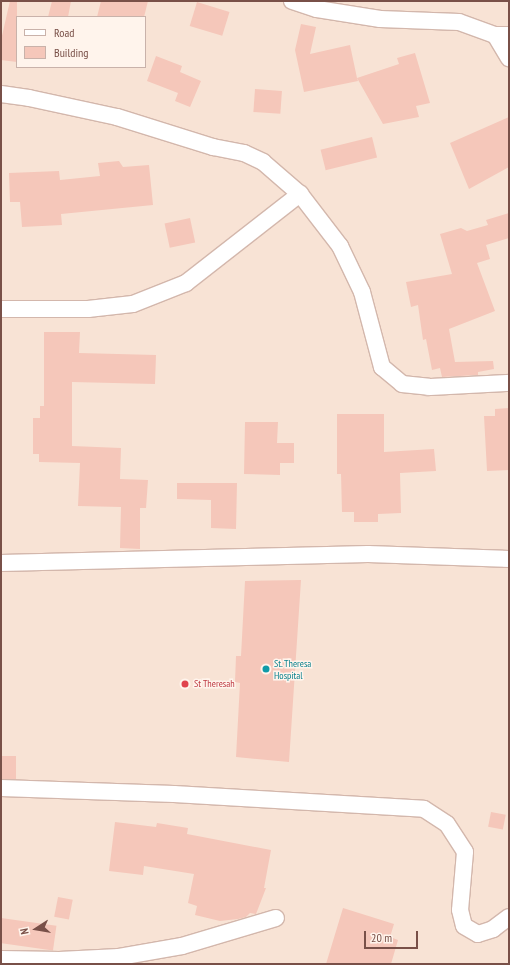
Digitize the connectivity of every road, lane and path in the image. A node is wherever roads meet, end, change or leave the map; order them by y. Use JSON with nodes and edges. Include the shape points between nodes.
{"nodes":[{"id":1,"x":292,"y":1,"type":"edge"},
{"id":2,"x":502,"y":35,"type":"edge"},
{"id":3,"x":509,"y":58,"type":"edge"},
{"id":4,"x":1,"y":94,"type":"edge"},
{"id":5,"x":300,"y":194,"type":"junction"},
{"id":6,"x":1,"y":309,"type":"edge"},
{"id":7,"x":509,"y":383,"type":"edge"},
{"id":8,"x":509,"y":559,"type":"edge"},
{"id":9,"x":1,"y":563,"type":"edge"},
{"id":10,"x":1,"y":788,"type":"edge"},
{"id":11,"x":276,"y":918,"type":"dead end"},
{"id":12,"x":509,"y":918,"type":"edge"},
{"id":13,"x":1,"y":959,"type":"edge"}],
"edges":[{"from":1,"to":2,"type":"street","via":[[317,9],[380,19],[459,22]]},
{"from":2,"to":3,"type":"street"},
{"from":4,"to":5,"type":"street","via":[[117,117],[213,147],[244,152],[263,162]]},
{"from":5,"to":6,"type":"street","via":[[186,284],[133,304],[88,309]]},
{"from":5,"to":7,"type":"street","via":[[340,246],[356,279],[362,292],[382,367],[402,384],[429,387]]},
{"from":8,"to":9,"type":"street","via":[[368,554]]},
{"from":10,"to":12,"type":"street","via":[[174,794],[424,809],[447,824],[465,852],[460,910],[464,926],[478,934],[493,929]]},
{"from":11,"to":13,"type":"street","via":[[182,946],[119,957]]}]}
